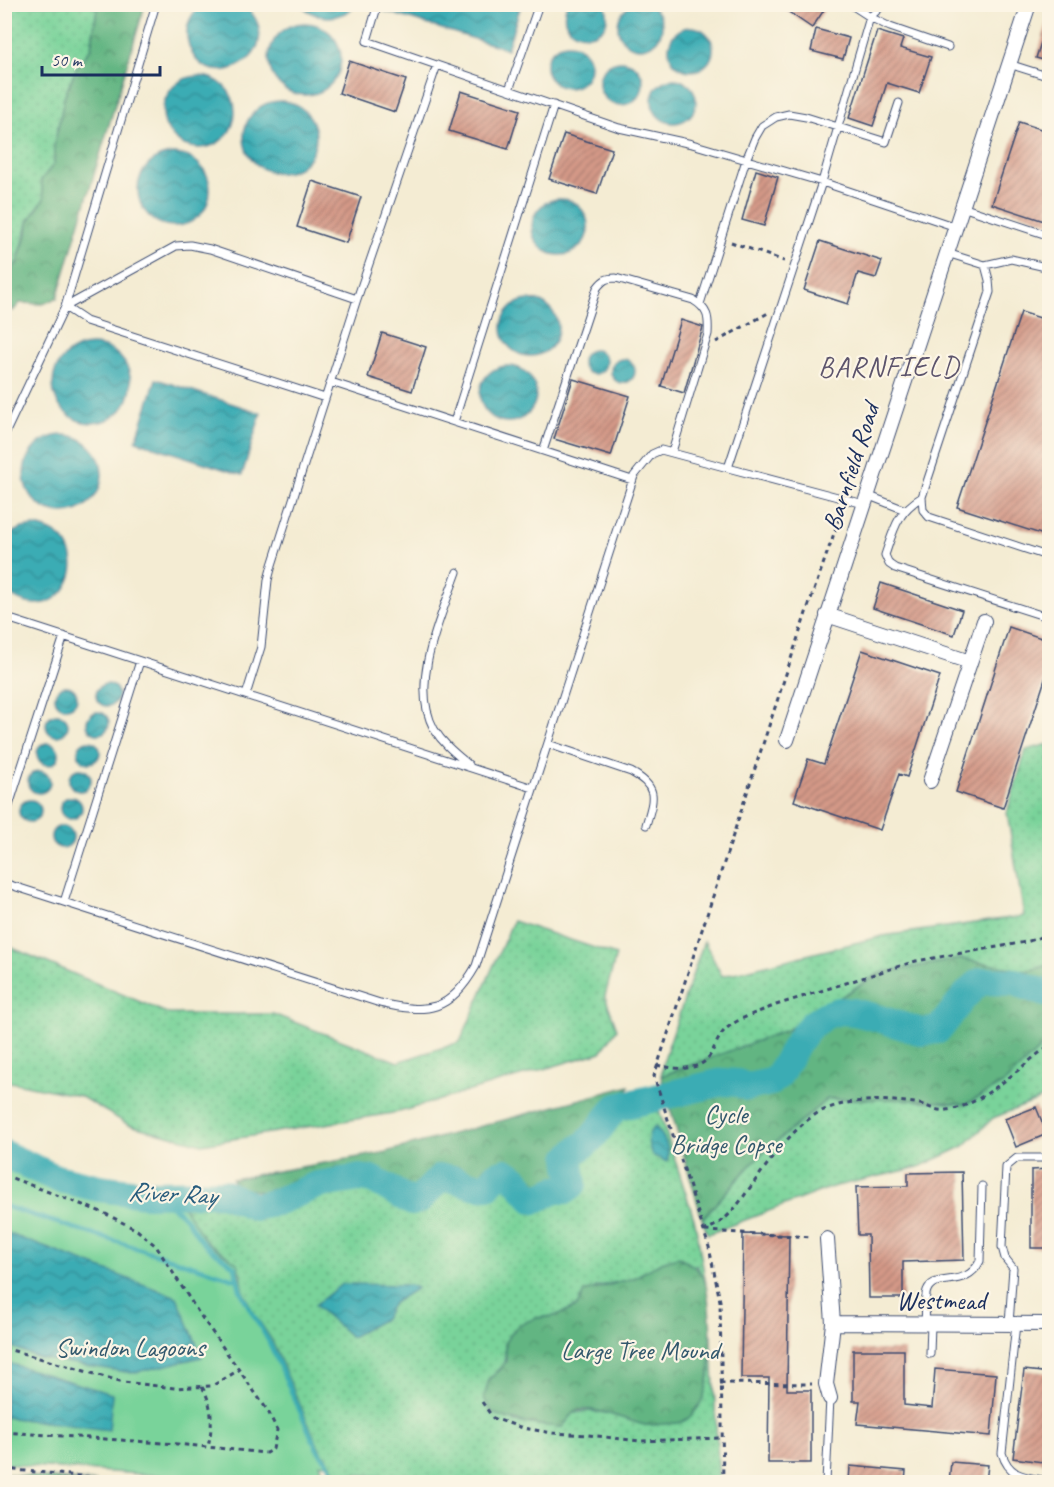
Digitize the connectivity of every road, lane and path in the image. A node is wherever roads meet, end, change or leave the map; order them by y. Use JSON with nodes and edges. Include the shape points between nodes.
{"nodes":[{"id":1,"x":156,"y":4,"type":"edge"},
{"id":2,"x":378,"y":4,"type":"edge"},
{"id":3,"x":539,"y":4,"type":"edge"},
{"id":4,"x":850,"y":4,"type":"edge"},
{"id":5,"x":884,"y":4,"type":"edge"},
{"id":6,"x":1029,"y":4,"type":"edge"},
{"id":7,"x":870,"y":17,"type":"junction"},
{"id":8,"x":948,"y":47,"type":"dead end"},
{"id":9,"x":1009,"y":64,"type":"junction"},
{"id":10,"x":437,"y":65,"type":"junction"},
{"id":11,"x":1050,"y":78,"type":"edge"},
{"id":12,"x":509,"y":90,"type":"junction"},
{"id":13,"x":898,"y":103,"type":"dead end"},
{"id":14,"x":554,"y":105,"type":"junction"},
{"id":15,"x":838,"y":128,"type":"junction"},
{"id":16,"x":746,"y":160,"type":"junction"},
{"id":17,"x":822,"y":182,"type":"junction"},
{"id":18,"x":962,"y":207,"type":"junction"},
{"id":19,"x":956,"y":227,"type":"junction"},
{"id":20,"x":1050,"y":236,"type":"edge"},
{"id":21,"x":721,"y":239,"type":"junction"},
{"id":22,"x":947,"y":253,"type":"junction"},
{"id":23,"x":795,"y":264,"type":"junction"},
{"id":24,"x":985,"y":265,"type":"junction"},
{"id":25,"x":1050,"y":268,"type":"edge"},
{"id":26,"x":357,"y":299,"type":"junction"},
{"id":27,"x":700,"y":304,"type":"junction"},
{"id":28,"x":781,"y":306,"type":"junction"},
{"id":29,"x":65,"y":307,"type":"junction"},
{"id":30,"x":704,"y":349,"type":"junction"},
{"id":31,"x":331,"y":382,"type":"junction"},
{"id":32,"x":325,"y":398,"type":"junction"},
{"id":33,"x":454,"y":422,"type":"junction"},
{"id":34,"x":4,"y":436,"type":"edge"},
{"id":35,"x":543,"y":451,"type":"junction"},
{"id":36,"x":672,"y":452,"type":"junction"},
{"id":37,"x":728,"y":468,"type":"junction"},
{"id":38,"x":632,"y":480,"type":"junction"},
{"id":39,"x":922,"y":497,"type":"junction"},
{"id":40,"x":846,"y":499,"type":"junction"},
{"id":41,"x":865,"y":500,"type":"junction"},
{"id":42,"x":905,"y":510,"type":"junction"},
{"id":43,"x":1050,"y":557,"type":"edge"},
{"id":44,"x":457,"y":572,"type":"dead end"},
{"id":45,"x":827,"y":615,"type":"junction"},
{"id":46,"x":4,"y":617,"type":"edge"},
{"id":47,"x":1050,"y":618,"type":"edge"},
{"id":48,"x":984,"y":621,"type":"dead end"},
{"id":49,"x":64,"y":636,"type":"junction"},
{"id":50,"x":140,"y":661,"type":"junction"},
{"id":51,"x":970,"y":662,"type":"junction"},
{"id":52,"x":246,"y":695,"type":"junction"},
{"id":53,"x":787,"y":740,"type":"dead end"},
{"id":54,"x":548,"y":744,"type":"junction"},
{"id":55,"x":474,"y":769,"type":"junction"},
{"id":56,"x":930,"y":781,"type":"dead end"},
{"id":57,"x":533,"y":788,"type":"junction"},
{"id":58,"x":4,"y":821,"type":"edge"},
{"id":59,"x":646,"y":825,"type":"dead end"},
{"id":60,"x":4,"y":883,"type":"edge"},
{"id":61,"x":64,"y":902,"type":"junction"},
{"id":62,"x":1050,"y":928,"type":"edge"},
{"id":63,"x":1050,"y":1045,"type":"edge"},
{"id":64,"x":657,"y":1065,"type":"junction"},
{"id":65,"x":1050,"y":1158,"type":"edge"},
{"id":66,"x":4,"y":1175,"type":"edge"},
{"id":67,"x":982,"y":1186,"type":"dead end"},
{"id":68,"x":703,"y":1231,"type":"junction"},
{"id":69,"x":826,"y":1239,"type":"joint"},
{"id":70,"x":833,"y":1323,"type":"junction"},
{"id":71,"x":928,"y":1324,"type":"junction"},
{"id":72,"x":1012,"y":1324,"type":"junction"},
{"id":73,"x":1050,"y":1324,"type":"edge"},
{"id":74,"x":4,"y":1348,"type":"edge"},
{"id":75,"x":930,"y":1354,"type":"dead end"},
{"id":76,"x":239,"y":1370,"type":"junction"},
{"id":77,"x":720,"y":1383,"type":"junction"},
{"id":78,"x":826,"y":1384,"type":"junction"},
{"id":79,"x":202,"y":1387,"type":"junction"},
{"id":80,"x":830,"y":1398,"type":"joint"},
{"id":81,"x":482,"y":1402,"type":"dead end"},
{"id":82,"x":4,"y":1432,"type":"edge"},
{"id":83,"x":721,"y":1438,"type":"junction"},
{"id":84,"x":208,"y":1447,"type":"junction"},
{"id":85,"x":4,"y":1469,"type":"edge"},
{"id":86,"x":1050,"y":1481,"type":"edge"},
{"id":87,"x":144,"y":1482,"type":"edge"},
{"id":88,"x":723,"y":1482,"type":"edge"},
{"id":89,"x":826,"y":1482,"type":"edge"}],
"edges":[{"from":1,"to":29,"type":"lane"},
{"from":2,"to":10,"type":"lane","via":[[367,41]]},
{"from":3,"to":12,"type":"lane"},
{"from":4,"to":7,"type":"lane"},
{"from":5,"to":7,"type":"lane"},
{"from":6,"to":9,"type":"street","name":"Barnfield Road"},
{"from":7,"to":8,"type":"lane"},
{"from":7,"to":15,"type":"lane"},
{"from":9,"to":11,"type":"lane"},
{"from":9,"to":18,"type":"street","name":"Barnfield Road"},
{"from":10,"to":12,"type":"lane"},
{"from":10,"to":26,"type":"lane"},
{"from":12,"to":14,"type":"lane"},
{"from":13,"to":15,"type":"lane","via":[[886,142]]},
{"from":14,"to":16,"type":"lane","via":[[620,128]]},
{"from":14,"to":33,"type":"lane"},
{"from":15,"to":16,"type":"lane","via":[[806,117],[776,117],[762,126]]},
{"from":15,"to":17,"type":"lane"},
{"from":16,"to":17,"type":"lane"},
{"from":16,"to":21,"type":"lane"},
{"from":17,"to":19,"type":"lane"},
{"from":17,"to":23,"type":"lane"},
{"from":18,"to":19,"type":"street","name":"Barnfield Road"},
{"from":18,"to":20,"type":"lane"},
{"from":19,"to":22,"type":"street","name":"Barnfield Road"},
{"from":21,"to":23,"type":"path"},
{"from":21,"to":27,"type":"lane"},
{"from":22,"to":24,"type":"lane"},
{"from":22,"to":41,"type":"street","name":"Barnfield Road"},
{"from":23,"to":28,"type":"lane"},
{"from":24,"to":25,"type":"lane","via":[[1011,259]]},
{"from":24,"to":39,"type":"lane","via":[[990,292]]},
{"from":26,"to":29,"type":"lane","via":[[190,245],[177,246]]},
{"from":26,"to":31,"type":"lane"},
{"from":27,"to":30,"type":"lane","via":[[709,318]]},
{"from":27,"to":35,"type":"lane","via":[[616,278],[602,282]]},
{"from":28,"to":30,"type":"path"},
{"from":28,"to":37,"type":"lane"},
{"from":29,"to":32,"type":"lane","via":[[86,321]]},
{"from":29,"to":34,"type":"lane"},
{"from":30,"to":36,"type":"lane"},
{"from":31,"to":32,"type":"lane"},
{"from":31,"to":33,"type":"lane"},
{"from":32,"to":52,"type":"lane","via":[[270,573],[261,647]]},
{"from":33,"to":35,"type":"lane"},
{"from":35,"to":38,"type":"lane"},
{"from":36,"to":37,"type":"lane"},
{"from":36,"to":38,"type":"lane","via":[[661,450],[652,454]]},
{"from":37,"to":40,"type":"lane"},
{"from":38,"to":54,"type":"lane"},
{"from":39,"to":42,"type":"lane"},
{"from":39,"to":43,"type":"lane","via":[[923,510],[929,517]]},
{"from":40,"to":41,"type":"lane"},
{"from":40,"to":64,"type":"path"},
{"from":41,"to":42,"type":"lane"},
{"from":41,"to":45,"type":"street","name":"Barnfield Road"},
{"from":42,"to":47,"type":"lane","via":[[885,555],[889,564]]},
{"from":44,"to":55,"type":"lane","via":[[430,651],[426,701],[433,727],[446,746]]},
{"from":45,"to":51,"type":"street"},
{"from":45,"to":53,"type":"street","name":"Barnfield Road"},
{"from":46,"to":49,"type":"lane"},
{"from":48,"to":51,"type":"street"},
{"from":49,"to":50,"type":"lane"},
{"from":49,"to":58,"type":"lane"},
{"from":50,"to":52,"type":"lane"},
{"from":50,"to":61,"type":"lane"},
{"from":51,"to":56,"type":"street"},
{"from":52,"to":55,"type":"lane"},
{"from":54,"to":57,"type":"lane"},
{"from":54,"to":59,"type":"lane","via":[[644,778],[651,787],[653,800]]},
{"from":55,"to":57,"type":"lane"},
{"from":57,"to":61,"type":"lane","via":[[476,966],[465,986],[438,1006],[405,1009],[380,1003]]},
{"from":60,"to":61,"type":"lane"},
{"from":62,"to":64,"type":"path","via":[[1039,938],[1026,942],[916,961],[776,1005],[725,1030],[703,1063],[680,1069]]},
{"from":63,"to":68,"type":"path","via":[[1004,1082],[956,1108],[944,1111],[916,1103],[855,1101],[818,1113],[778,1151],[734,1211],[716,1227]]},
{"from":64,"to":68,"type":"path","via":[[654,1079]]},
{"from":65,"to":72,"type":"lane","via":[[1017,1158],[1006,1167],[1002,1247],[1013,1268]]},
{"from":66,"to":76,"type":"path","via":[[104,1213],[137,1230],[156,1246]]},
{"from":67,"to":71,"type":"lane","via":[[980,1261],[975,1272],[966,1277],[937,1280],[929,1287]]},
{"from":68,"to":69,"type":"path"},
{"from":68,"to":77,"type":"path","via":[[720,1301]]},
{"from":69,"to":70,"type":"street"},
{"from":70,"to":71,"type":"street","name":"Westmead"},
{"from":70,"to":78,"type":"street"},
{"from":71,"to":72,"type":"street","name":"Westmead"},
{"from":71,"to":75,"type":"lane"},
{"from":72,"to":73,"type":"street","name":"Westmead"},
{"from":72,"to":86,"type":"lane","via":[[1002,1453],[1005,1465],[1013,1472]]},
{"from":74,"to":79,"type":"path","via":[[123,1382]]},
{"from":76,"to":79,"type":"path","via":[[212,1386]]},
{"from":76,"to":84,"type":"path","via":[[277,1430],[273,1449],[266,1453]]},
{"from":77,"to":78,"type":"path"},
{"from":77,"to":83,"type":"path"},
{"from":78,"to":80,"type":"street"},
{"from":79,"to":84,"type":"path","via":[[210,1402]]},
{"from":80,"to":89,"type":"lane"},
{"from":81,"to":83,"type":"path","via":[[493,1418],[553,1433],[640,1441]]},
{"from":82,"to":84,"type":"path"},
{"from":83,"to":88,"type":"path"},
{"from":85,"to":87,"type":"path"}]}
